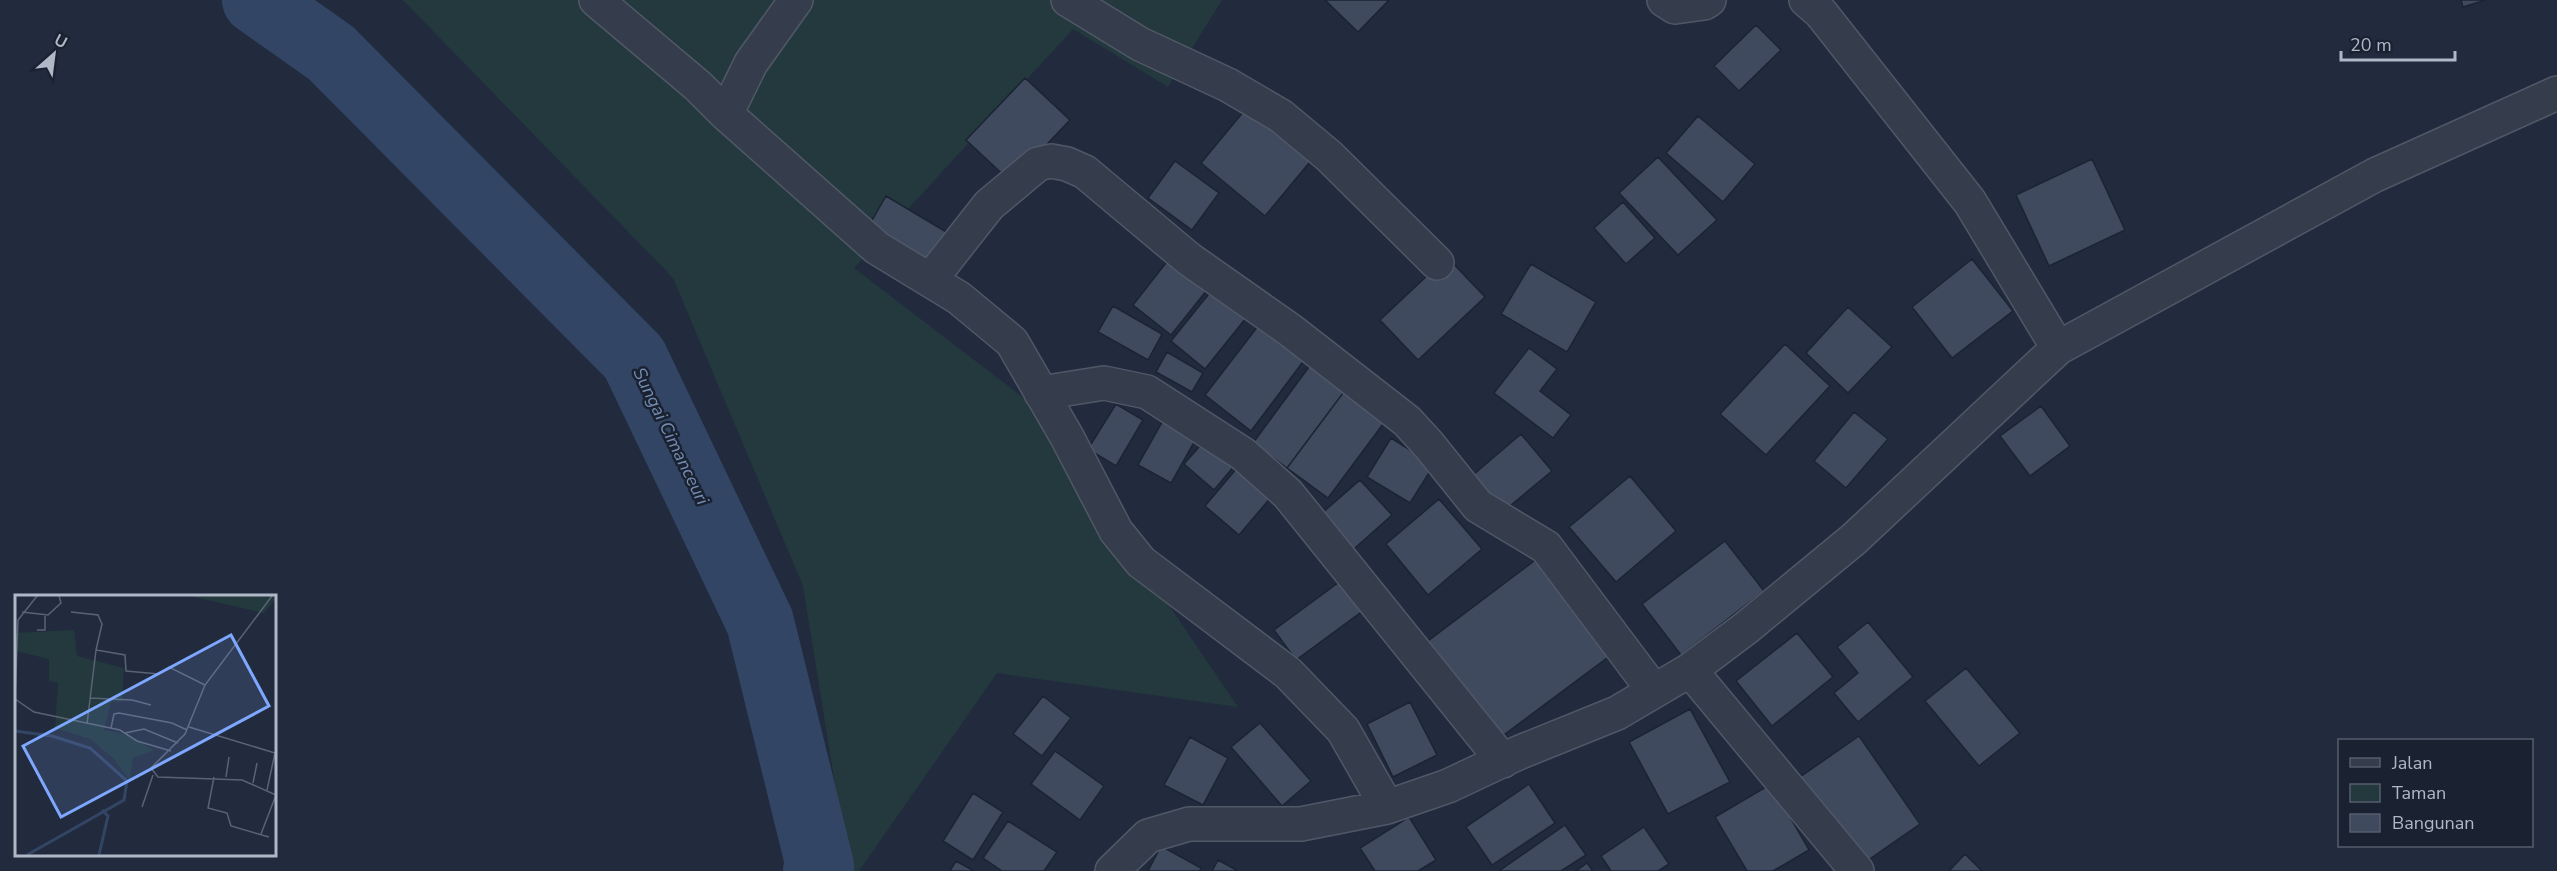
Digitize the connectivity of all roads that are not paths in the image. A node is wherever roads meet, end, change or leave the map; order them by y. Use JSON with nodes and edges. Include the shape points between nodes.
{"nodes":[{"id":1,"x":596,"y":0,"type":"edge"},
{"id":2,"x":796,"y":0,"type":"edge"},
{"id":3,"x":1068,"y":0,"type":"edge"},
{"id":4,"x":1664,"y":0,"type":"edge"},
{"id":5,"x":1709,"y":0,"type":"edge"},
{"id":6,"x":1806,"y":0,"type":"edge"},
{"id":7,"x":2557,"y":93,"type":"edge"},
{"id":8,"x":726,"y":114,"type":"junction"},
{"id":9,"x":1437,"y":263,"type":"dead end"},
{"id":10,"x":930,"y":280,"type":"junction"},
{"id":11,"x":2058,"y":348,"type":"junction"},
{"id":12,"x":1041,"y":393,"type":"junction"},
{"id":13,"x":1690,"y":670,"type":"junction"},
{"id":14,"x":1654,"y":691,"type":"junction"},
{"id":15,"x":1503,"y":761,"type":"junction"},
{"id":16,"x":1387,"y":807,"type":"junction"},
{"id":17,"x":1112,"y":871,"type":"edge"},
{"id":18,"x":1857,"y":871,"type":"edge"}],
"edges":[{"from":1,"to":8,"type":"street"},
{"from":2,"to":8,"type":"street","via":[[752,63]]},
{"from":3,"to":9,"type":"street","via":[[1140,44],[1227,85],[1281,116],[1329,156]]},
{"from":4,"to":5,"type":"street","via":[[1675,7]]},
{"from":6,"to":11,"type":"street","via":[[1821,13],[1970,202]]},
{"from":7,"to":11,"type":"street","via":[[2375,174]]},
{"from":8,"to":10,"type":"street","via":[[877,248]]},
{"from":10,"to":12,"type":"street","via":[[959,298],[1012,342]]},
{"from":10,"to":14,"type":"street","via":[[989,205],[1038,164],[1051,161],[1085,172],[1189,258],[1407,421],[1478,506],[1546,547]]},
{"from":11,"to":13,"type":"street","via":[[1854,539]]},
{"from":12,"to":15,"type":"street","via":[[1104,383],[1147,392],[1243,454],[1288,494]]},
{"from":12,"to":16,"type":"street","via":[[1116,531],[1141,562],[1288,674],[1343,730]]},
{"from":13,"to":14,"type":"street"},
{"from":13,"to":18,"type":"street"},
{"from":14,"to":15,"type":"street","via":[[1617,713]]},
{"from":15,"to":16,"type":"street"},
{"from":16,"to":17,"type":"street","via":[[1301,824],[1189,824],[1148,836]]}]}
